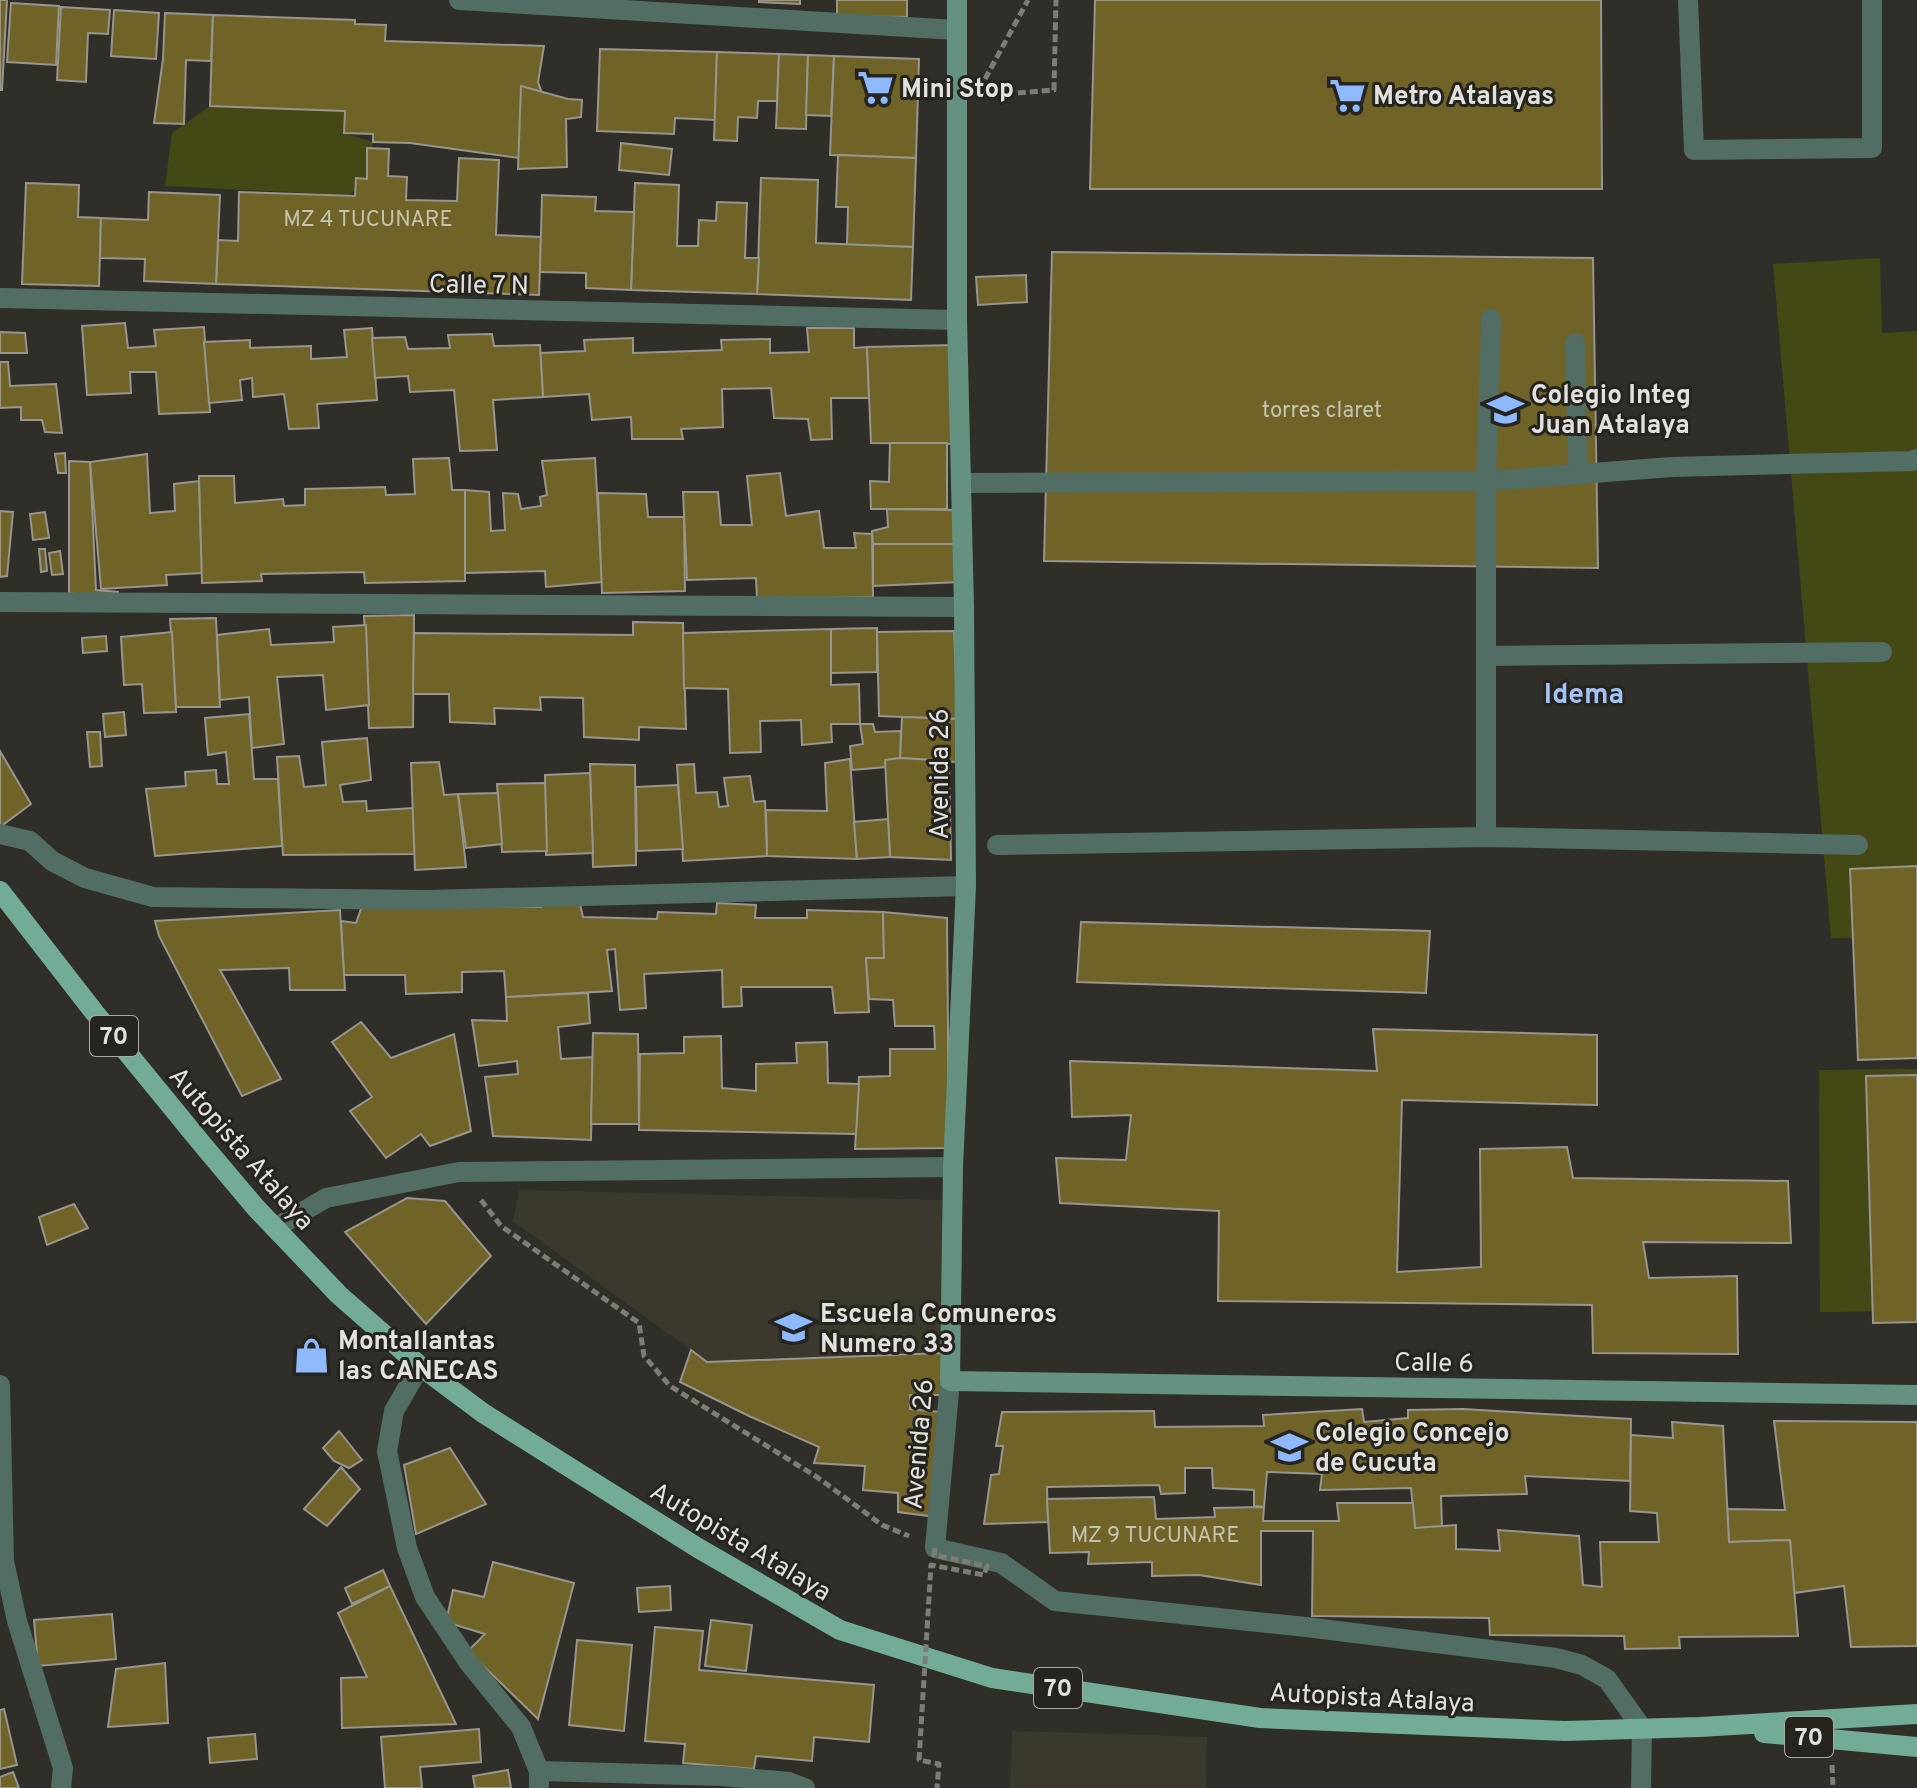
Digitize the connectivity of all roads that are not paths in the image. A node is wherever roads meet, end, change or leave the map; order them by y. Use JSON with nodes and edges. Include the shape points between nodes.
{"nodes":[{"id":1,"x":459,"y":0,"type":"edge"},
{"id":2,"x":957,"y":0,"type":"edge"},
{"id":3,"x":1688,"y":0,"type":"edge"},
{"id":4,"x":1872,"y":0,"type":"edge"},
{"id":5,"x":956,"y":30,"type":"junction"},
{"id":6,"x":0,"y":298,"type":"edge"},
{"id":7,"x":1491,"y":319,"type":"dead end"},
{"id":8,"x":957,"y":320,"type":"junction"},
{"id":9,"x":1575,"y":343,"type":"dead end"},
{"id":10,"x":1917,"y":459,"type":"edge"},
{"id":11,"x":1578,"y":473,"type":"junction"},
{"id":12,"x":1486,"y":481,"type":"junction"},
{"id":13,"x":962,"y":483,"type":"junction"},
{"id":14,"x":0,"y":602,"type":"edge"},
{"id":15,"x":964,"y":607,"type":"junction"},
{"id":16,"x":1882,"y":652,"type":"dead end"},
{"id":17,"x":1486,"y":656,"type":"junction"},
{"id":18,"x":0,"y":834,"type":"edge"},
{"id":19,"x":1486,"y":837,"type":"junction"},
{"id":20,"x":997,"y":845,"type":"dead end"},
{"id":21,"x":1858,"y":845,"type":"dead end"},
{"id":22,"x":966,"y":886,"type":"junction"},
{"id":23,"x":0,"y":891,"type":"edge"},
{"id":24,"x":953,"y":1167,"type":"junction"},
{"id":25,"x":275,"y":1228,"type":"junction"},
{"id":26,"x":420,"y":1366,"type":"junction"},
{"id":27,"x":950,"y":1381,"type":"junction"},
{"id":28,"x":0,"y":1385,"type":"edge"},
{"id":29,"x":1917,"y":1395,"type":"edge"},
{"id":30,"x":2,"y":1561,"type":"edge"},
{"id":31,"x":1917,"y":1714,"type":"edge"},
{"id":32,"x":1700,"y":1727,"type":"junction"},
{"id":33,"x":1642,"y":1728,"type":"junction"},
{"id":34,"x":1917,"y":1747,"type":"edge"},
{"id":35,"x":539,"y":1779,"type":"edge"},
{"id":36,"x":61,"y":1788,"type":"edge"},
{"id":37,"x":805,"y":1788,"type":"edge"},
{"id":38,"x":1641,"y":1788,"type":"edge"}],
"edges":[{"from":1,"to":5,"type":"street"},
{"from":2,"to":5,"type":"street","name":"Avenida 26"},
{"from":3,"to":4,"type":"street","via":[[1694,150],[1872,148]]},
{"from":5,"to":8,"type":"street","name":"Avenida 26"},
{"from":6,"to":8,"type":"street","name":"Calle 7 N"},
{"from":7,"to":12,"type":"street"},
{"from":8,"to":13,"type":"street","name":"Avenida 26"},
{"from":9,"to":11,"type":"street"},
{"from":10,"to":11,"type":"street"},
{"from":11,"to":12,"type":"street"},
{"from":12,"to":13,"type":"street"},
{"from":12,"to":17,"type":"street"},
{"from":13,"to":15,"type":"street","name":"Avenida 26"},
{"from":14,"to":15,"type":"street"},
{"from":15,"to":22,"type":"street","name":"Avenida 26"},
{"from":16,"to":17,"type":"street"},
{"from":17,"to":19,"type":"street"},
{"from":18,"to":22,"type":"street","via":[[30,841],[52,861],[85,878],[153,897],[427,900]]},
{"from":19,"to":20,"type":"street"},
{"from":19,"to":21,"type":"street"},
{"from":22,"to":24,"type":"street","name":"Avenida 26"},
{"from":23,"to":25,"type":"main road","name":"Autopista Atalaya","number":"70"},
{"from":24,"to":25,"type":"street","via":[[459,1172],[326,1198]]},
{"from":24,"to":27,"type":"street","name":"Avenida 26"},
{"from":25,"to":26,"type":"main road","name":"Autopista Atalaya","number":"70","via":[[339,1295]]},
{"from":26,"to":33,"type":"main road","name":"Autopista Atalaya","number":"70","via":[[483,1413],[840,1630],[992,1678],[1260,1718],[1565,1731]]},
{"from":26,"to":35,"type":"street","via":[[394,1411],[387,1451],[407,1548],[425,1597],[521,1727]]},
{"from":27,"to":29,"type":"street","name":"Calle 6"},
{"from":27,"to":33,"type":"street","name":"Avenida 26","via":[[935,1548],[1001,1563],[1055,1601],[1556,1658],[1607,1679]]},
{"from":28,"to":30,"type":"street"},
{"from":30,"to":36,"type":"street","via":[[63,1768]]},
{"from":31,"to":32,"type":"main road","name":"Autopista Atalaya","number":"70"},
{"from":32,"to":33,"type":"main road","name":"Autopista Atalaya","number":"70"},
{"from":32,"to":34,"type":"main road","name":"Autopista Atalaya","number":"70"},
{"from":33,"to":38,"type":"street"},
{"from":35,"to":37,"type":"street","via":[[722,1776]]}]}
